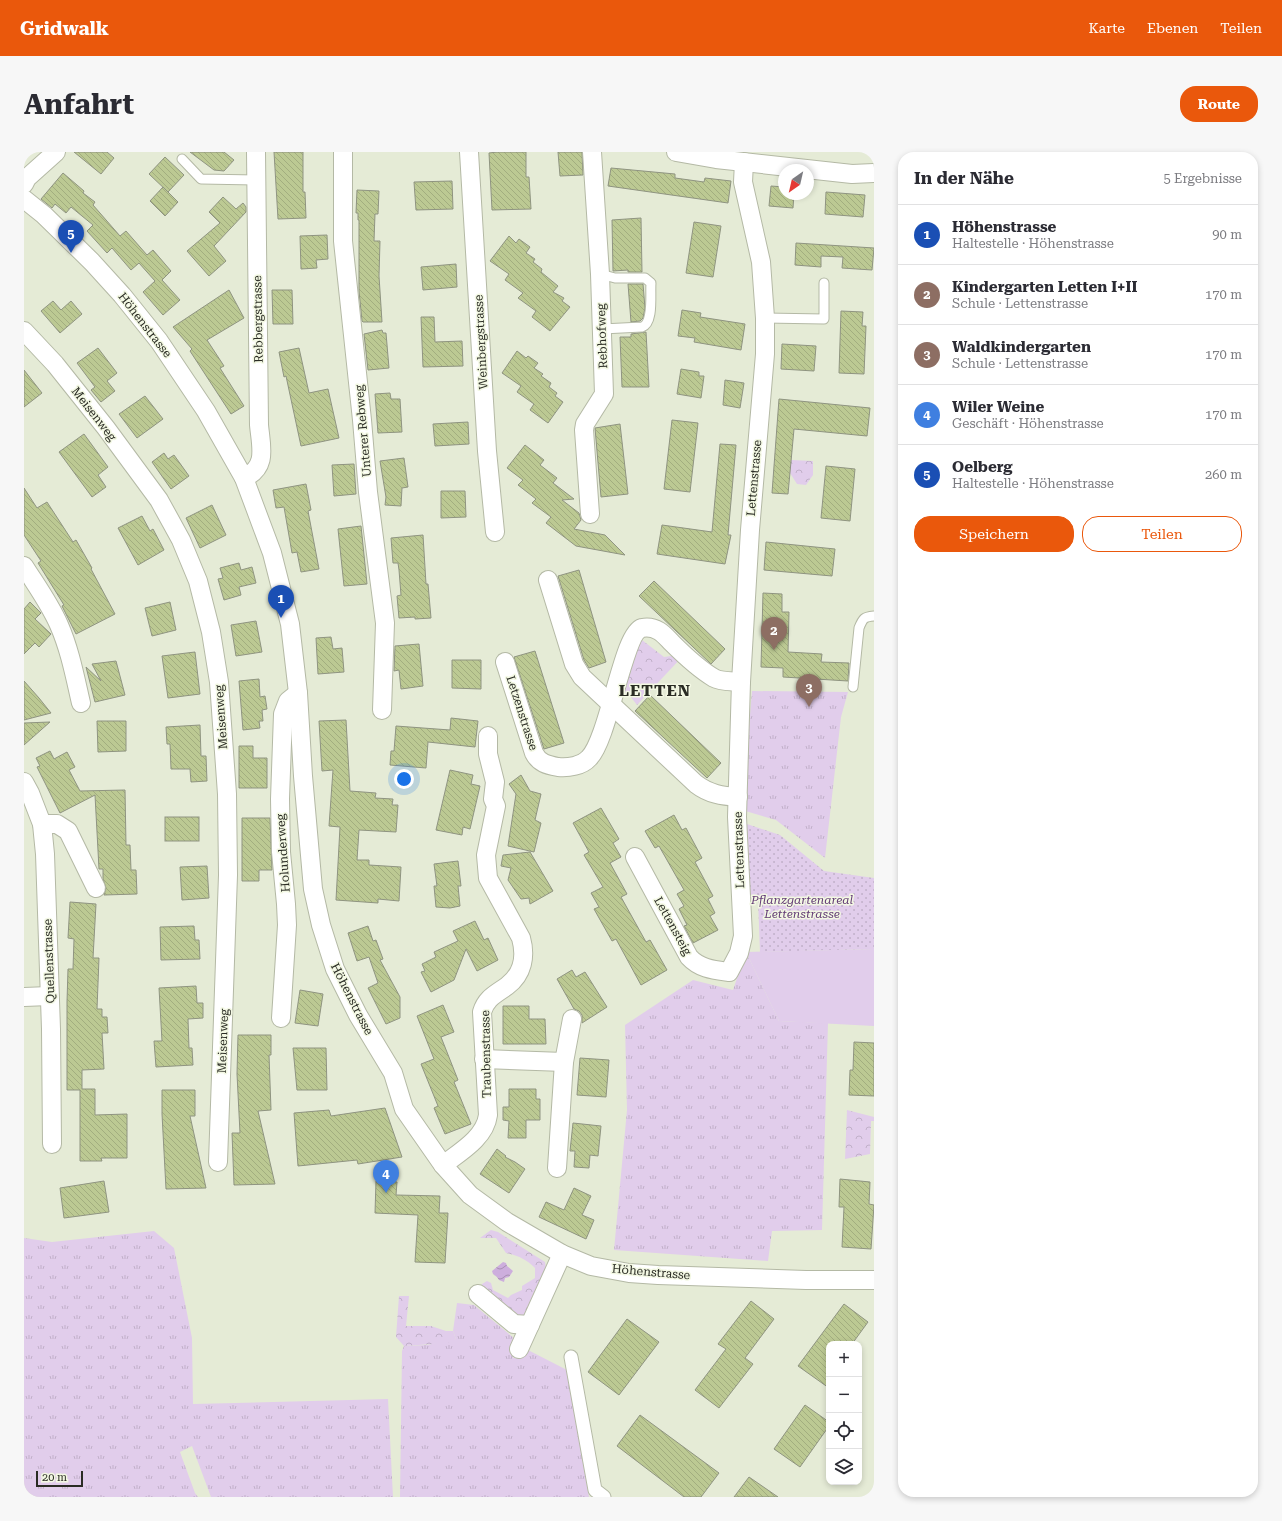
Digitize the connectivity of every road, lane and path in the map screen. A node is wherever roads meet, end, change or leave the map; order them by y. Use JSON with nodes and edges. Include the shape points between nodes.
{"nodes":[{"id":1,"x":56,"y":152,"type":"edge"},
{"id":2,"x":256,"y":152,"type":"edge"},
{"id":3,"x":343,"y":152,"type":"edge"},
{"id":4,"x":469,"y":152,"type":"edge"},
{"id":5,"x":592,"y":152,"type":"edge"},
{"id":6,"x":676,"y":152,"type":"edge"},
{"id":7,"x":182,"y":160,"type":"dead end"},
{"id":8,"x":744,"y":162,"type":"junction"},
{"id":9,"x":874,"y":173,"type":"edge"},
{"id":10,"x":256,"y":180,"type":"junction"},
{"id":11,"x":24,"y":184,"type":"edge"},
{"id":12,"x":24,"y":199,"type":"edge"},
{"id":13,"x":600,"y":274,"type":"junction"},
{"id":14,"x":824,"y":283,"type":"dead end"},
{"id":15,"x":765,"y":318,"type":"junction"},
{"id":16,"x":602,"y":329,"type":"junction"},
{"id":17,"x":24,"y":331,"type":"edge"},
{"id":18,"x":244,"y":478,"type":"junction"},
{"id":19,"x":590,"y":514,"type":"dead end"},
{"id":20,"x":495,"y":532,"type":"dead end"},
{"id":21,"x":24,"y":566,"type":"edge"},
{"id":22,"x":548,"y":580,"type":"dead end"},
{"id":23,"x":874,"y":616,"type":"edge"},
{"id":24,"x":505,"y":662,"type":"dead end"},
{"id":25,"x":741,"y":682,"type":"junction"},
{"id":26,"x":853,"y":687,"type":"dead end"},
{"id":27,"x":298,"y":693,"type":"junction"},
{"id":28,"x":81,"y":703,"type":"dead end"},
{"id":29,"x":612,"y":704,"type":"junction"},
{"id":30,"x":382,"y":710,"type":"dead end"},
{"id":31,"x":488,"y":736,"type":"dead end"},
{"id":32,"x":24,"y":782,"type":"edge"},
{"id":33,"x":738,"y":797,"type":"junction"},
{"id":34,"x":42,"y":824,"type":"junction"},
{"id":35,"x":635,"y":857,"type":"dead end"},
{"id":36,"x":96,"y":888,"type":"dead end"},
{"id":37,"x":729,"y":972,"type":"joint"},
{"id":38,"x":49,"y":996,"type":"junction"},
{"id":39,"x":24,"y":997,"type":"edge"},
{"id":40,"x":281,"y":1018,"type":"dead end"},
{"id":41,"x":572,"y":1019,"type":"dead end"},
{"id":42,"x":484,"y":1059,"type":"junction"},
{"id":43,"x":564,"y":1062,"type":"junction"},
{"id":44,"x":52,"y":1144,"type":"dead end"},
{"id":45,"x":218,"y":1162,"type":"dead end"},
{"id":46,"x":443,"y":1165,"type":"junction"},
{"id":47,"x":558,"y":1168,"type":"dead end"},
{"id":48,"x":562,"y":1254,"type":"junction"},
{"id":49,"x":874,"y":1280,"type":"edge"},
{"id":50,"x":478,"y":1294,"type":"dead end"},
{"id":51,"x":530,"y":1325,"type":"junction"},
{"id":52,"x":519,"y":1349,"type":"dead end"},
{"id":53,"x":570,"y":1357,"type":"dead end"},
{"id":54,"x":604,"y":1497,"type":"edge"}],
"edges":[{"from":1,"to":11,"type":"street"},
{"from":2,"to":10,"type":"street","name":"Rebbergstrasse"},
{"from":3,"to":30,"type":"street","name":"Unterer Rebweg","via":[[343,241],[368,492],[385,623]]},
{"from":4,"to":20,"type":"street","name":"Weinbergstrasse","via":[[487,452]]},
{"from":5,"to":13,"type":"street","name":"Rebhofweg"},
{"from":6,"to":8,"type":"street"},
{"from":7,"to":10,"type":"lane","via":[[201,179]]},
{"from":8,"to":9,"type":"street","via":[[852,174]]},
{"from":8,"to":15,"type":"street","name":"Lettenstrasse","via":[[743,182],[761,262]]},
{"from":10,"to":18,"type":"street","name":"Rebbergstrasse","via":[[261,452],[258,468]]},
{"from":12,"to":18,"type":"street","name":"Höhenstrasse","via":[[44,214],[92,262],[159,341],[206,411]]},
{"from":13,"to":16,"type":"street","name":"Rebhofweg"},
{"from":13,"to":16,"type":"lane","via":[[615,278],[643,278],[651,283],[650,319],[647,324],[642,327]]},
{"from":14,"to":15,"type":"lane","via":[[824,320]]},
{"from":15,"to":25,"type":"street","name":"Lettenstrasse","via":[[765,354],[750,530]]},
{"from":16,"to":19,"type":"street","name":"Rebhofweg","via":[[604,394],[585,424],[584,430]]},
{"from":17,"to":45,"type":"street","name":"Meisenweg","via":[[55,364],[159,500],[181,540],[198,581],[211,632],[220,697],[227,794],[228,875]]},
{"from":18,"to":27,"type":"street","name":"Höhenstrasse","via":[[272,553],[285,599],[293,640]]},
{"from":21,"to":28,"type":"street","via":[[58,625]]},
{"from":22,"to":29,"type":"street","name":"Lettenstrasse","via":[[574,664],[582,677]]},
{"from":23,"to":26,"type":"lane","via":[[862,619],[859,628]]},
{"from":24,"to":29,"type":"street","name":"Letzenstrasse","via":[[534,753],[538,760],[548,766],[577,766],[588,760],[594,753]]},
{"from":25,"to":29,"type":"street","name":"Letzenstrasse","via":[[716,679],[691,661],[658,631],[648,627],[640,628],[629,644]]},
{"from":25,"to":33,"type":"street","name":"Lettenstrasse"},
{"from":27,"to":40,"type":"street","name":"Holunderweg","via":[[288,701],[282,714],[281,852],[287,925]]},
{"from":27,"to":46,"type":"street","name":"Höhenstrasse","via":[[313,889],[321,925],[335,969],[358,1015],[393,1073],[404,1109]]},
{"from":29,"to":33,"type":"street","name":"Lettenstrasse","via":[[700,787],[712,794]]},
{"from":31,"to":42,"type":"street","name":"Traubenstrasse","via":[[488,754],[495,782],[493,799],[496,806],[486,855],[488,878],[524,948],[522,967],[518,974],[484,1006]]},
{"from":32,"to":34,"type":"street","name":"Quellenstrasse"},
{"from":33,"to":37,"type":"street","name":"Lettenstrasse","via":[[743,936],[739,953]]},
{"from":34,"to":36,"type":"street","via":[[57,824],[68,831]]},
{"from":34,"to":38,"type":"street","name":"Quellenstrasse"},
{"from":35,"to":37,"type":"street","name":"Lettensteig","via":[[688,957],[704,968]]},
{"from":38,"to":39,"type":"street"},
{"from":38,"to":44,"type":"street","name":"Quellenstrasse"},
{"from":41,"to":43,"type":"street"},
{"from":42,"to":43,"type":"street"},
{"from":42,"to":46,"type":"street","name":"Traubenstrasse","via":[[487,1123],[478,1137]]},
{"from":43,"to":47,"type":"street"},
{"from":46,"to":48,"type":"street","name":"Höhenstrasse","via":[[470,1195],[507,1222]]},
{"from":48,"to":49,"type":"street","name":"Höhenstrasse","via":[[592,1266],[658,1276]]},
{"from":48,"to":51,"type":"street"},
{"from":50,"to":51,"type":"street","via":[[514,1324]]},
{"from":51,"to":52,"type":"street"},
{"from":53,"to":54,"type":"street","via":[[594,1490]]}]}
